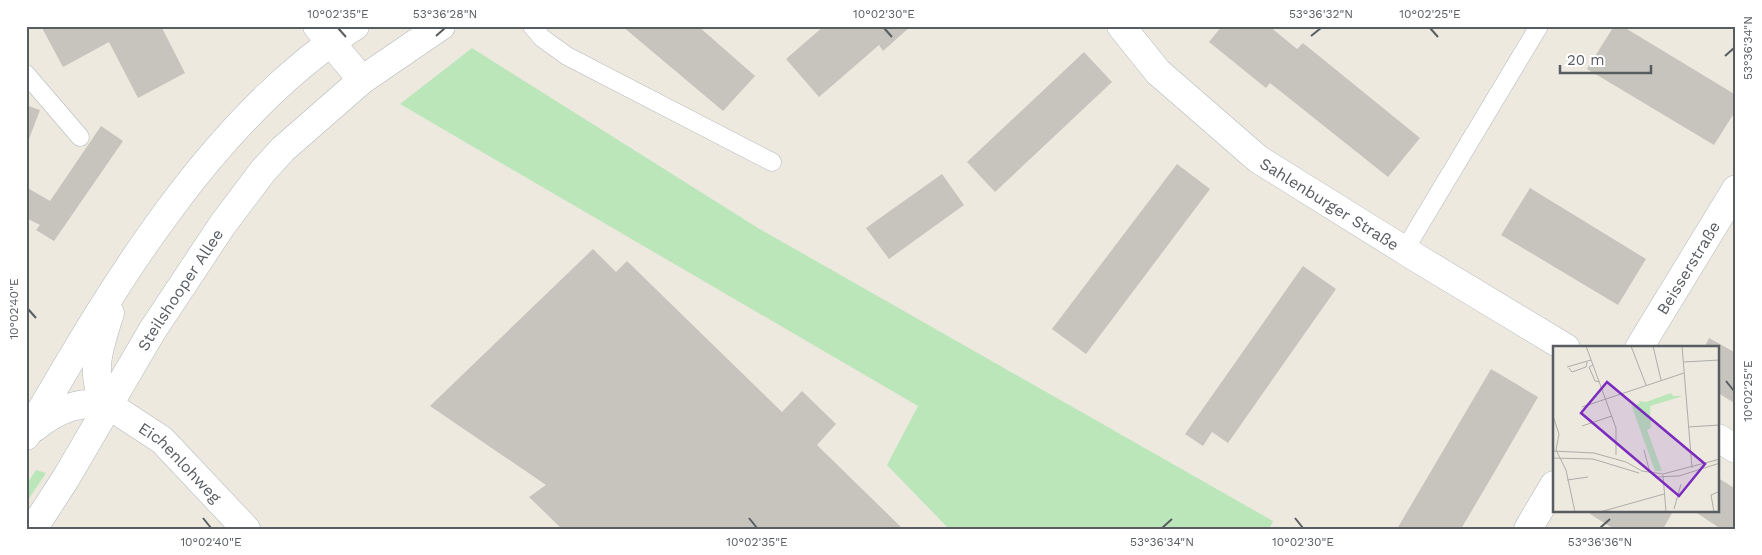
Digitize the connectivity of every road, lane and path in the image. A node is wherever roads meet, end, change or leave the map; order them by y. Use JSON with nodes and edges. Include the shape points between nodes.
{"nodes":[{"id":1,"x":355,"y":26,"type":"edge"},
{"id":2,"x":441,"y":26,"type":"edge"},
{"id":3,"x":532,"y":26,"type":"edge"},
{"id":4,"x":1121,"y":26,"type":"edge"},
{"id":5,"x":1539,"y":26,"type":"edge"},
{"id":6,"x":324,"y":34,"type":"edge"},
{"id":7,"x":26,"y":74,"type":"edge"},
{"id":8,"x":362,"y":80,"type":"junction"},
{"id":9,"x":80,"y":137,"type":"dead end"},
{"id":10,"x":772,"y":162,"type":"dead end"},
{"id":11,"x":1736,"y":189,"type":"edge"},
{"id":12,"x":1404,"y":251,"type":"junction"},
{"id":13,"x":120,"y":282,"type":"junction"},
{"id":14,"x":1563,"y":346,"type":"edge"},
{"id":15,"x":1639,"y":346,"type":"edge"},
{"id":16,"x":107,"y":404,"type":"junction"},
{"id":17,"x":27,"y":434,"type":"edge"},
{"id":18,"x":1720,"y":439,"type":"edge"},
{"id":19,"x":1736,"y":449,"type":"edge"},
{"id":20,"x":1553,"y":487,"type":"edge"},
{"id":21,"x":33,"y":529,"type":"edge"},
{"id":22,"x":246,"y":529,"type":"edge"},
{"id":23,"x":1528,"y":529,"type":"edge"}],
"edges":[{"from":1,"to":6,"type":"main road"},
{"from":2,"to":8,"type":"main road","name":"Steilshooper Allee"},
{"from":3,"to":10,"type":"lane","via":[[542,38],[567,56]]},
{"from":4,"to":12,"type":"main road","name":"Sahlenburger Straße","via":[[1158,72],[1258,159]]},
{"from":5,"to":12,"type":"lane"},
{"from":6,"to":8,"type":"main road"},
{"from":6,"to":13,"type":"main road","via":[[291,75],[236,130],[178,200]]},
{"from":7,"to":9,"type":"lane"},
{"from":8,"to":16,"type":"main road","name":"Steilshooper Allee","via":[[283,149],[263,172],[191,272]]},
{"from":11,"to":15,"type":"main road","name":"Beisserstraße"},
{"from":12,"to":14,"type":"main road","name":"Sahlenburger Straße"},
{"from":13,"to":16,"type":"main road","via":[[98,357],[97,384]]},
{"from":13,"to":17,"type":"main road"},
{"from":16,"to":17,"type":"main road","via":[[90,402],[64,409]]},
{"from":16,"to":21,"type":"main road","name":"Steilshooper Allee"},
{"from":16,"to":22,"type":"main road","name":"Eichenlohweg","via":[[162,440]]},
{"from":18,"to":19,"type":"main road"},
{"from":20,"to":23,"type":"main road"}]}
